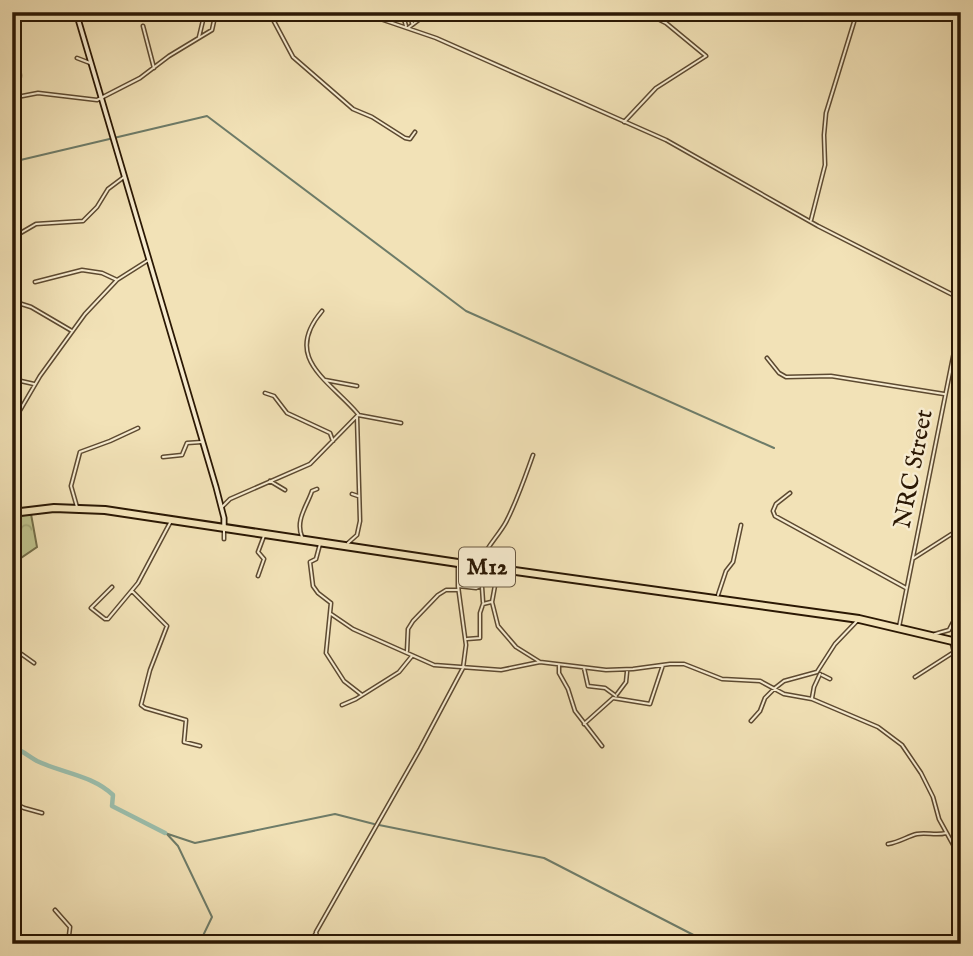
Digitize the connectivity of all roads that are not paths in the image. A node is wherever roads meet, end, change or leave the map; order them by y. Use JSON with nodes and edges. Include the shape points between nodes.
{"nodes":[{"id":1,"x":76,"y":12,"type":"edge"},
{"id":2,"x":205,"y":12,"type":"edge"},
{"id":3,"x":216,"y":12,"type":"edge"},
{"id":4,"x":269,"y":12,"type":"edge"},
{"id":5,"x":360,"y":12,"type":"edge"},
{"id":6,"x":402,"y":12,"type":"edge"},
{"id":7,"x":410,"y":12,"type":"edge"},
{"id":8,"x":448,"y":12,"type":"edge"},
{"id":9,"x":644,"y":12,"type":"edge"},
{"id":10,"x":854,"y":12,"type":"edge"},
{"id":11,"x":437,"y":13,"type":"edge"},
{"id":12,"x":412,"y":24,"type":"junction"},
{"id":13,"x":143,"y":26,"type":"dead end"},
{"id":14,"x":407,"y":28,"type":"junction"},
{"id":15,"x":199,"y":38,"type":"junction"},
{"id":16,"x":77,"y":58,"type":"dead end"},
{"id":17,"x":91,"y":63,"type":"junction"},
{"id":18,"x":16,"y":64,"type":"dead end"},
{"id":19,"x":155,"y":68,"type":"junction"},
{"id":20,"x":14,"y":98,"type":"edge"},
{"id":21,"x":101,"y":98,"type":"junction"},
{"id":22,"x":12,"y":103,"type":"edge"},
{"id":23,"x":624,"y":122,"type":"junction"},
{"id":24,"x":415,"y":132,"type":"dead end"},
{"id":25,"x":125,"y":177,"type":"junction"},
{"id":26,"x":811,"y":221,"type":"junction"},
{"id":27,"x":12,"y":238,"type":"edge"},
{"id":28,"x":148,"y":261,"type":"junction"},
{"id":29,"x":117,"y":280,"type":"junction"},
{"id":30,"x":35,"y":282,"type":"dead end"},
{"id":31,"x":961,"y":299,"type":"edge"},
{"id":32,"x":12,"y":301,"type":"edge"},
{"id":33,"x":322,"y":311,"type":"dead end"},
{"id":34,"x":961,"y":317,"type":"edge"},
{"id":35,"x":73,"y":331,"type":"junction"},
{"id":36,"x":767,"y":358,"type":"dead end"},
{"id":37,"x":12,"y":379,"type":"edge"},
{"id":38,"x":324,"y":380,"type":"junction"},
{"id":39,"x":35,"y":384,"type":"junction"},
{"id":40,"x":357,"y":386,"type":"dead end"},
{"id":41,"x":265,"y":393,"type":"dead end"},
{"id":42,"x":945,"y":394,"type":"junction"},
{"id":43,"x":358,"y":416,"type":"junction"},
{"id":44,"x":401,"y":423,"type":"dead end"},
{"id":45,"x":12,"y":424,"type":"edge"},
{"id":46,"x":138,"y":428,"type":"dead end"},
{"id":47,"x":203,"y":442,"type":"junction"},
{"id":48,"x":333,"y":443,"type":"junction"},
{"id":49,"x":533,"y":455,"type":"dead end"},
{"id":50,"x":163,"y":457,"type":"dead end"},
{"id":51,"x":269,"y":481,"type":"junction"},
{"id":52,"x":317,"y":489,"type":"dead end"},
{"id":53,"x":285,"y":490,"type":"dead end"},
{"id":54,"x":790,"y":493,"type":"dead end"},
{"id":55,"x":364,"y":494,"type":"dead end"},
{"id":56,"x":352,"y":495,"type":"dead end"},
{"id":57,"x":359,"y":496,"type":"junction"},
{"id":58,"x":76,"y":508,"type":"junction"},
{"id":59,"x":222,"y":508,"type":"junction"},
{"id":60,"x":12,"y":513,"type":"edge"},
{"id":61,"x":172,"y":520,"type":"junction"},
{"id":62,"x":741,"y":526,"type":"dead end"},
{"id":63,"x":961,"y":527,"type":"edge"},
{"id":64,"x":225,"y":528,"type":"junction"},
{"id":65,"x":264,"y":535,"type":"junction"},
{"id":66,"x":224,"y":539,"type":"dead end"},
{"id":67,"x":304,"y":541,"type":"junction"},
{"id":68,"x":320,"y":543,"type":"junction"},
{"id":69,"x":345,"y":547,"type":"junction"},
{"id":70,"x":913,"y":559,"type":"junction"},
{"id":71,"x":458,"y":563,"type":"junction"},
{"id":72,"x":498,"y":569,"type":"junction"},
{"id":73,"x":258,"y":576,"type":"dead end"},
{"id":74,"x":496,"y":579,"type":"junction"},
{"id":75,"x":482,"y":586,"type":"junction"},
{"id":76,"x":112,"y":587,"type":"dead end"},
{"id":77,"x":458,"y":588,"type":"junction"},
{"id":78,"x":906,"y":588,"type":"junction"},
{"id":79,"x":132,"y":591,"type":"junction"},
{"id":80,"x":715,"y":599,"type":"junction"},
{"id":81,"x":492,"y":602,"type":"junction"},
{"id":82,"x":483,"y":604,"type":"junction"},
{"id":83,"x":961,"y":607,"type":"edge"},
{"id":84,"x":331,"y":614,"type":"junction"},
{"id":85,"x":859,"y":620,"type":"junction"},
{"id":86,"x":899,"y":628,"type":"junction"},
{"id":87,"x":931,"y":635,"type":"junction"},
{"id":88,"x":465,"y":639,"type":"junction"},
{"id":89,"x":12,"y":640,"type":"edge"},
{"id":90,"x":950,"y":640,"type":"junction"},
{"id":91,"x":961,"y":643,"type":"edge"},
{"id":92,"x":407,"y":652,"type":"junction"},
{"id":93,"x":412,"y":655,"type":"junction"},
{"id":94,"x":34,"y":663,"type":"dead end"},
{"id":95,"x":540,"y":663,"type":"junction"},
{"id":96,"x":559,"y":664,"type":"junction"},
{"id":97,"x":664,"y":664,"type":"junction"},
{"id":98,"x":583,"y":667,"type":"junction"},
{"id":99,"x":463,"y":668,"type":"junction"},
{"id":100,"x":627,"y":670,"type":"junction"},
{"id":101,"x":818,"y":673,"type":"junction"},
{"id":102,"x":915,"y":677,"type":"dead end"},
{"id":103,"x":830,"y":679,"type":"dead end"},
{"id":104,"x":775,"y":688,"type":"junction"},
{"id":105,"x":362,"y":695,"type":"junction"},
{"id":106,"x":616,"y":696,"type":"junction"},
{"id":107,"x":812,"y":699,"type":"junction"},
{"id":108,"x":342,"y":705,"type":"dead end"},
{"id":109,"x":751,"y":721,"type":"dead end"},
{"id":110,"x":584,"y":724,"type":"junction"},
{"id":111,"x":200,"y":746,"type":"dead end"},
{"id":112,"x":602,"y":746,"type":"dead end"},
{"id":113,"x":12,"y":802,"type":"edge"},
{"id":114,"x":42,"y":813,"type":"dead end"},
{"id":115,"x":947,"y":833,"type":"junction"},
{"id":116,"x":888,"y":844,"type":"dead end"},
{"id":117,"x":961,"y":859,"type":"edge"},
{"id":118,"x":55,"y":910,"type":"dead end"},
{"id":119,"x":316,"y":932,"type":"junction"},
{"id":120,"x":318,"y":940,"type":"junction"},
{"id":121,"x":309,"y":943,"type":"edge"},
{"id":122,"x":68,"y":944,"type":"edge"},
{"id":123,"x":325,"y":944,"type":"edge"}],
"edges":[{"from":1,"to":17,"type":"street"},
{"from":2,"to":15,"type":"street"},
{"from":3,"to":15,"type":"street","via":[[212,30]]},
{"from":4,"to":24,"type":"street","via":[[293,57],[350,106],[405,138]]},
{"from":5,"to":14,"type":"street"},
{"from":6,"to":14,"type":"street"},
{"from":7,"to":12,"type":"street"},
{"from":8,"to":11,"type":"street"},
{"from":9,"to":23,"type":"street","via":[[666,23],[706,56],[659,86]]},
{"from":10,"to":26,"type":"street","via":[[825,116],[825,165]]},
{"from":11,"to":12,"type":"street"},
{"from":12,"to":14,"type":"street"},
{"from":13,"to":19,"type":"street"},
{"from":14,"to":23,"type":"street"},
{"from":15,"to":19,"type":"street"},
{"from":16,"to":17,"type":"street"},
{"from":17,"to":21,"type":"street"},
{"from":18,"to":20,"type":"street","via":[[21,79]]},
{"from":19,"to":21,"type":"street"},
{"from":20,"to":21,"type":"street","via":[[38,93]]},
{"from":20,"to":22,"type":"street"},
{"from":21,"to":25,"type":"street"},
{"from":23,"to":26,"type":"street","via":[[666,140]]},
{"from":25,"to":27,"type":"street","via":[[83,221],[36,224]]},
{"from":25,"to":28,"type":"street"},
{"from":26,"to":31,"type":"street"},
{"from":28,"to":29,"type":"street"},
{"from":28,"to":47,"type":"street"},
{"from":29,"to":30,"type":"street","via":[[87,270]]},
{"from":29,"to":35,"type":"street"},
{"from":32,"to":35,"type":"street"},
{"from":33,"to":38,"type":"street","via":[[311,325],[306,351]]},
{"from":34,"to":42,"type":"street","name":"NRC Street"},
{"from":35,"to":39,"type":"street"},
{"from":36,"to":42,"type":"street","via":[[784,377],[831,376]]},
{"from":37,"to":39,"type":"street"},
{"from":38,"to":40,"type":"street"},
{"from":38,"to":43,"type":"street"},
{"from":39,"to":45,"type":"street"},
{"from":41,"to":48,"type":"street","via":[[274,396],[287,413],[330,433]]},
{"from":42,"to":70,"type":"street","name":"NRC Street"},
{"from":43,"to":44,"type":"street"},
{"from":43,"to":48,"type":"street"},
{"from":43,"to":57,"type":"street"},
{"from":46,"to":58,"type":"street","via":[[80,452],[71,486]]},
{"from":47,"to":50,"type":"street","via":[[187,443],[178,457]]},
{"from":47,"to":59,"type":"street"},
{"from":48,"to":51,"type":"street","via":[[310,464]]},
{"from":49,"to":72,"type":"street","via":[[511,513],[482,559]]},
{"from":51,"to":53,"type":"street"},
{"from":51,"to":59,"type":"street","via":[[230,499]]},
{"from":52,"to":67,"type":"street","via":[[304,506],[299,526]]},
{"from":54,"to":78,"type":"street","via":[[774,506],[775,516]]},
{"from":55,"to":57,"type":"street"},
{"from":56,"to":57,"type":"street"},
{"from":57,"to":69,"type":"street","via":[[357,535]]},
{"from":58,"to":60,"type":"highway","number":"M12"},
{"from":58,"to":61,"type":"highway","number":"M12"},
{"from":59,"to":64,"type":"street"},
{"from":61,"to":64,"type":"highway","number":"M12"},
{"from":61,"to":79,"type":"street"},
{"from":62,"to":80,"type":"street","via":[[733,562]]},
{"from":63,"to":70,"type":"street"},
{"from":64,"to":65,"type":"highway","number":"M12"},
{"from":64,"to":66,"type":"street"},
{"from":65,"to":67,"type":"highway","number":"M12"},
{"from":65,"to":73,"type":"street"},
{"from":67,"to":68,"type":"highway","number":"M12"},
{"from":68,"to":69,"type":"highway","number":"M12"},
{"from":68,"to":84,"type":"street","via":[[310,564],[312,583],[331,603]]},
{"from":69,"to":71,"type":"highway","number":"M12"},
{"from":70,"to":78,"type":"street","name":"NRC Street"},
{"from":71,"to":72,"type":"highway","number":"M12"},
{"from":71,"to":77,"type":"street"},
{"from":72,"to":74,"type":"street"},
{"from":72,"to":80,"type":"highway","number":"M12"},
{"from":74,"to":75,"type":"street"},
{"from":74,"to":81,"type":"street"},
{"from":75,"to":77,"type":"street"},
{"from":75,"to":82,"type":"street"},
{"from":76,"to":79,"type":"street","via":[[91,608],[105,619]]},
{"from":77,"to":88,"type":"street"},
{"from":77,"to":92,"type":"street","via":[[438,595],[413,621]]},
{"from":78,"to":86,"type":"street","name":"NRC Street"},
{"from":79,"to":111,"type":"street","via":[[167,626],[141,705],[186,720],[184,741]]},
{"from":80,"to":85,"type":"highway","number":"M12"},
{"from":81,"to":82,"type":"street"},
{"from":81,"to":95,"type":"street","via":[[500,629]]},
{"from":82,"to":88,"type":"street","via":[[480,638]]},
{"from":83,"to":87,"type":"street","via":[[948,630]]},
{"from":84,"to":92,"type":"street","via":[[353,629]]},
{"from":84,"to":105,"type":"street","via":[[326,653],[344,681]]},
{"from":85,"to":86,"type":"highway","number":"M12"},
{"from":85,"to":101,"type":"street","via":[[835,644]]},
{"from":86,"to":87,"type":"highway","number":"M12"},
{"from":87,"to":90,"type":"highway","number":"M12"},
{"from":88,"to":99,"type":"street"},
{"from":89,"to":94,"type":"street"},
{"from":90,"to":91,"type":"highway","number":"M12"},
{"from":90,"to":102,"type":"street","via":[[954,652]]},
{"from":92,"to":93,"type":"street"},
{"from":93,"to":99,"type":"street","via":[[429,664]]},
{"from":93,"to":105,"type":"street","via":[[402,670]]},
{"from":95,"to":96,"type":"street"},
{"from":95,"to":99,"type":"street","via":[[510,669]]},
{"from":96,"to":98,"type":"street"},
{"from":96,"to":110,"type":"street","via":[[558,673]]},
{"from":97,"to":100,"type":"street"},
{"from":97,"to":104,"type":"street","via":[[692,666],[722,679],[752,679]]},
{"from":97,"to":106,"type":"street","via":[[650,704]]},
{"from":98,"to":100,"type":"street"},
{"from":98,"to":106,"type":"street","via":[[588,686],[605,688]]},
{"from":99,"to":119,"type":"street"},
{"from":100,"to":106,"type":"street","via":[[626,682]]},
{"from":101,"to":103,"type":"street"},
{"from":101,"to":104,"type":"street","via":[[784,681]]},
{"from":101,"to":107,"type":"street"},
{"from":104,"to":107,"type":"street"},
{"from":104,"to":109,"type":"street"},
{"from":105,"to":108,"type":"street"},
{"from":106,"to":110,"type":"street"},
{"from":107,"to":115,"type":"street","via":[[869,721],[902,745],[933,797]]},
{"from":110,"to":112,"type":"street"},
{"from":113,"to":114,"type":"street"},
{"from":115,"to":116,"type":"street","via":[[915,834]]},
{"from":115,"to":117,"type":"street"},
{"from":118,"to":122,"type":"street","via":[[70,926]]},
{"from":119,"to":120,"type":"street"},
{"from":119,"to":121,"type":"street"},
{"from":120,"to":121,"type":"street"},
{"from":120,"to":123,"type":"street"}]}
